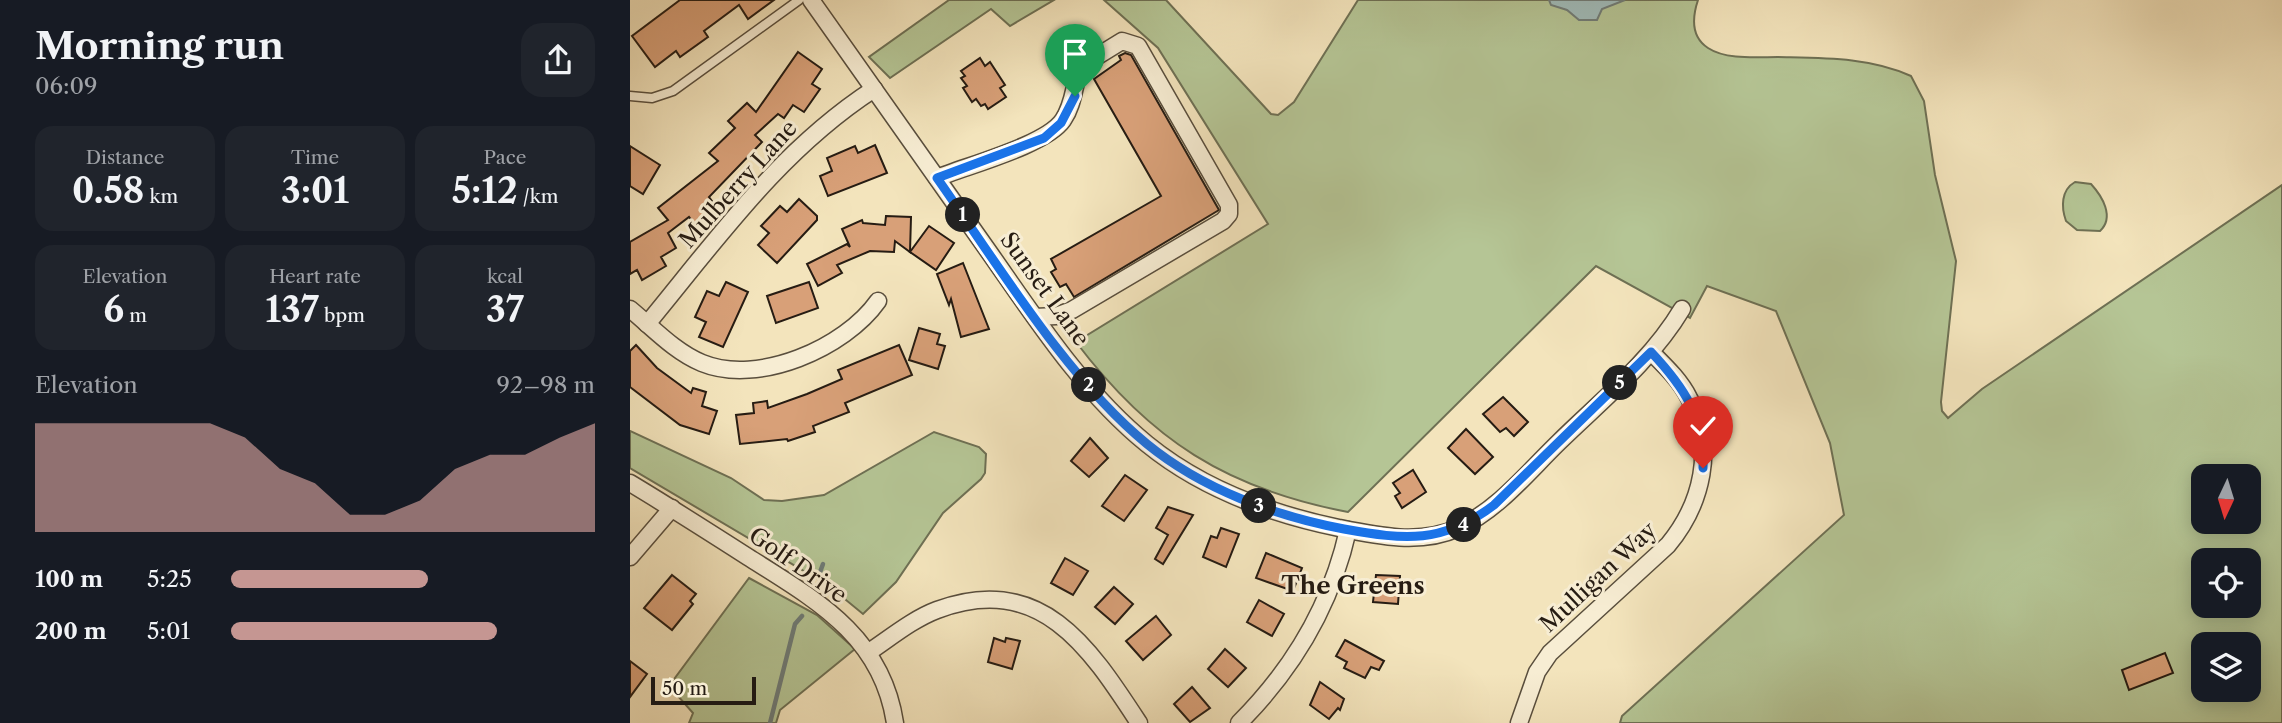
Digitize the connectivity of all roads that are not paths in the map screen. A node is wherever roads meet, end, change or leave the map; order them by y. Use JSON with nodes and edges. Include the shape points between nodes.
{"nodes":[{"id":1,"x":799,"y":0,"type":"edge"},
{"id":2,"x":811,"y":0,"type":"edge"},
{"id":3,"x":874,"y":89,"type":"junction"},
{"id":4,"x":630,"y":96,"type":"edge"},
{"id":5,"x":937,"y":178,"type":"junction"},
{"id":6,"x":878,"y":302,"type":"dead end"},
{"id":7,"x":630,"y":309,"type":"edge"},
{"id":8,"x":1682,"y":309,"type":"dead end"},
{"id":9,"x":1035,"y":317,"type":"junction"},
{"id":10,"x":647,"y":324,"type":"junction"},
{"id":11,"x":1651,"y":352,"type":"junction"},
{"id":12,"x":630,"y":482,"type":"edge"},
{"id":13,"x":671,"y":508,"type":"junction"},
{"id":14,"x":1348,"y":530,"type":"junction"},
{"id":15,"x":630,"y":557,"type":"edge"},
{"id":16,"x":869,"y":652,"type":"junction"},
{"id":17,"x":895,"y":723,"type":"edge"},
{"id":18,"x":1139,"y":723,"type":"edge"},
{"id":19,"x":1239,"y":723,"type":"edge"},
{"id":20,"x":1519,"y":723,"type":"edge"}],
"edges":[{"from":1,"to":4,"type":"lane","via":[[673,90],[652,98]]},
{"from":2,"to":3,"type":"street","name":"Sunset Lane"},
{"from":3,"to":5,"type":"street","name":"Sunset Lane"},
{"from":3,"to":10,"type":"street","name":"Mulberry Lane","via":[[813,133],[780,164]]},
{"from":5,"to":9,"type":"street","name":"Sunset Lane"},
{"from":5,"to":9,"type":"street","via":[[1050,134],[1071,105],[1078,72],[1089,59],[1122,41],[1138,46],[1229,205],[1229,214],[1072,310]]},
{"from":6,"to":10,"type":"street","via":[[851,332],[831,344],[753,370],[704,364],[682,354]]},
{"from":7,"to":10,"type":"street"},
{"from":8,"to":11,"type":"street","name":"Sunset Lane"},
{"from":9,"to":14,"type":"street","name":"Sunset Lane","via":[[1107,407],[1149,446],[1248,502]]},
{"from":11,"to":14,"type":"street","name":"Sunset Lane","via":[[1510,491],[1471,522],[1426,537]]},
{"from":11,"to":20,"type":"street","name":"Mulligan Way","via":[[1684,389],[1698,421],[1703,468],[1694,505],[1668,545],[1542,663]]},
{"from":12,"to":13,"type":"street","name":"Golf Drive"},
{"from":13,"to":15,"type":"street"},
{"from":13,"to":16,"type":"street","name":"Golf Drive","via":[[827,607]]},
{"from":14,"to":19,"type":"street","via":[[1331,589],[1305,642]]},
{"from":16,"to":17,"type":"street","name":"Golf Drive"},
{"from":16,"to":18,"type":"street","via":[[936,611],[987,601],[1025,606],[1059,623],[1086,646]]}]}
